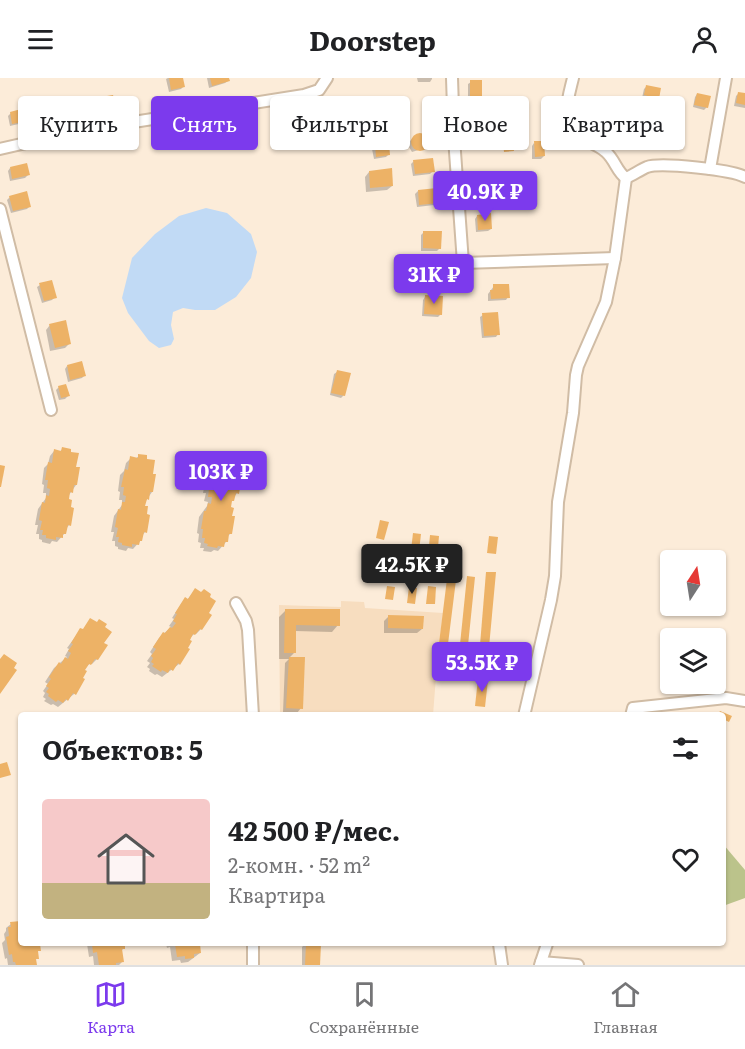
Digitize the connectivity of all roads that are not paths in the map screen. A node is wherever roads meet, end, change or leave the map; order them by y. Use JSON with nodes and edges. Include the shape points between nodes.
{"nodes":[{"id":1,"x":327,"y":78,"type":"edge"},
{"id":2,"x":452,"y":78,"type":"edge"},
{"id":3,"x":573,"y":78,"type":"edge"},
{"id":4,"x":726,"y":78,"type":"edge"},
{"id":5,"x":0,"y":149,"type":"edge"},
{"id":6,"x":710,"y":169,"type":"junction"},
{"id":7,"x":745,"y":177,"type":"edge"},
{"id":8,"x":626,"y":178,"type":"junction"},
{"id":9,"x":0,"y":209,"type":"edge"},
{"id":10,"x":615,"y":258,"type":"junction"},
{"id":11,"x":51,"y":410,"type":"dead end"},
{"id":12,"x":236,"y":603,"type":"dead end"},
{"id":13,"x":745,"y":701,"type":"edge"},
{"id":14,"x":253,"y":712,"type":"edge"},
{"id":15,"x":525,"y":712,"type":"edge"},
{"id":16,"x":632,"y":712,"type":"edge"},
{"id":17,"x":253,"y":946,"type":"edge"},
{"id":18,"x":499,"y":946,"type":"edge"},
{"id":19,"x":547,"y":946,"type":"edge"},
{"id":20,"x":540,"y":964,"type":"edge"},
{"id":21,"x":253,"y":965,"type":"edge"},
{"id":22,"x":502,"y":965,"type":"edge"},
{"id":23,"x":578,"y":965,"type":"edge"}],
"edges":[{"from":1,"to":5,"type":"street","via":[[319,90],[304,95],[83,130]]},
{"from":2,"to":10,"type":"street","via":[[463,263]]},
{"from":3,"to":8,"type":"street","via":[[567,115],[569,128],[605,151]]},
{"from":4,"to":6,"type":"street"},
{"from":6,"to":7,"type":"street"},
{"from":6,"to":8,"type":"street","via":[[648,166]]},
{"from":8,"to":10,"type":"street"},
{"from":9,"to":11,"type":"street"},
{"from":10,"to":15,"type":"street","via":[[606,303],[576,375],[558,502],[555,576]]},
{"from":12,"to":14,"type":"street","via":[[248,630]]},
{"from":13,"to":16,"type":"street","via":[[726,698],[633,708]]},
{"from":17,"to":21,"type":"street"},
{"from":18,"to":22,"type":"street"},
{"from":19,"to":20,"type":"street"},
{"from":20,"to":23,"type":"street"}]}
